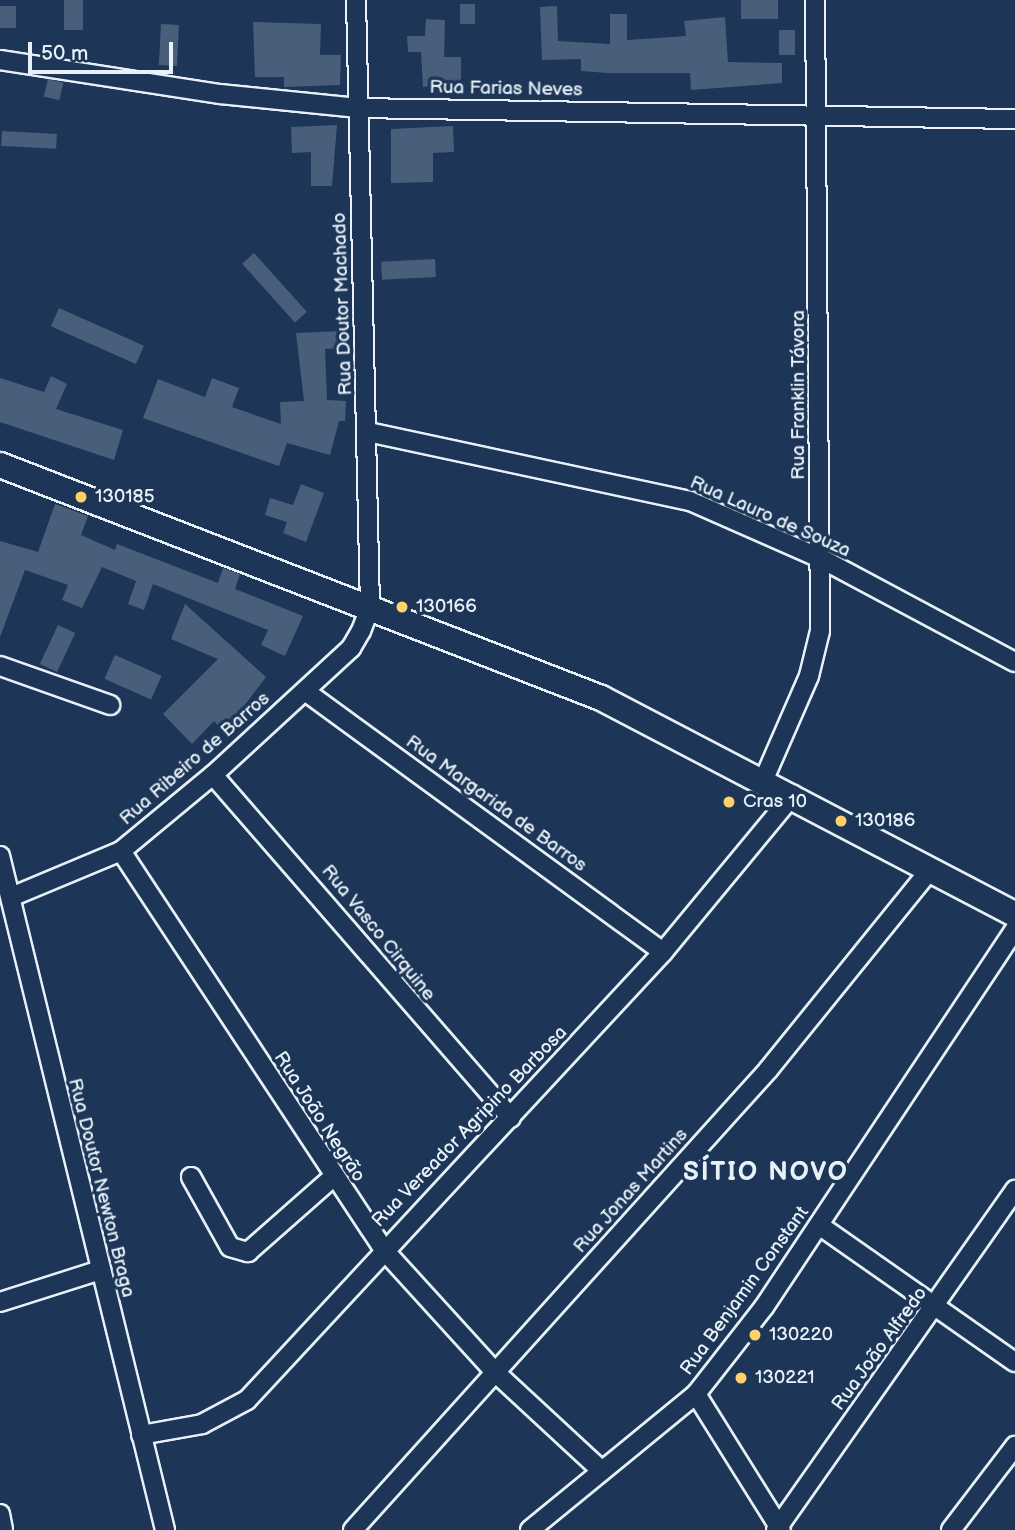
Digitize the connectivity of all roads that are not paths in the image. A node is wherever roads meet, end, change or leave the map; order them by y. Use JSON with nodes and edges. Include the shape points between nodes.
{"nodes":[{"id":1,"x":356,"y":0,"type":"edge"},
{"id":2,"x":815,"y":0,"type":"edge"},
{"id":3,"x":0,"y":60,"type":"edge"},
{"id":4,"x":358,"y":108,"type":"junction"},
{"id":5,"x":817,"y":114,"type":"junction"},
{"id":6,"x":1015,"y":119,"type":"edge"},
{"id":7,"x":368,"y":432,"type":"junction"},
{"id":8,"x":0,"y":465,"type":"edge"},
{"id":9,"x":820,"y":558,"type":"junction"},
{"id":10,"x":370,"y":607,"type":"junction"},
{"id":11,"x":1015,"y":662,"type":"edge"},
{"id":12,"x":0,"y":666,"type":"edge"},
{"id":13,"x":305,"y":691,"type":"junction"},
{"id":14,"x":110,"y":705,"type":"dead end"},
{"id":15,"x":213,"y":775,"type":"junction"},
{"id":16,"x":764,"y":779,"type":"junction"},
{"id":17,"x":793,"y":795,"type":"junction"},
{"id":18,"x":121,"y":851,"type":"junction"},
{"id":19,"x":0,"y":856,"type":"edge"},
{"id":20,"x":930,"y":870,"type":"junction"},
{"id":21,"x":11,"y":897,"type":"junction"},
{"id":22,"x":1015,"y":914,"type":"edge"},
{"id":23,"x":1015,"y":929,"type":"edge"},
{"id":24,"x":663,"y":952,"type":"junction"},
{"id":25,"x":511,"y":1118,"type":"junction"},
{"id":26,"x":191,"y":1177,"type":"dead end"},
{"id":27,"x":332,"y":1178,"type":"junction"},
{"id":28,"x":1015,"y":1190,"type":"edge"},
{"id":29,"x":819,"y":1225,"type":"junction"},
{"id":30,"x":383,"y":1249,"type":"junction"},
{"id":31,"x":100,"y":1270,"type":"junction"},
{"id":32,"x":0,"y":1302,"type":"edge"},
{"id":33,"x":937,"y":1308,"type":"junction"},
{"id":34,"x":1015,"y":1362,"type":"edge"},
{"id":35,"x":496,"y":1373,"type":"junction"},
{"id":36,"x":696,"y":1394,"type":"junction"},
{"id":37,"x":141,"y":1436,"type":"junction"},
{"id":38,"x":1015,"y":1446,"type":"edge"},
{"id":39,"x":602,"y":1471,"type":"junction"},
{"id":40,"x":0,"y":1514,"type":"edge"},
{"id":41,"x":779,"y":1529,"type":"edge"},
{"id":42,"x":3,"y":1530,"type":"edge"},
{"id":43,"x":165,"y":1530,"type":"edge"},
{"id":44,"x":353,"y":1530,"type":"edge"},
{"id":45,"x":530,"y":1530,"type":"edge"},
{"id":46,"x":951,"y":1530,"type":"edge"}],
"edges":[{"from":1,"to":4,"type":"street","name":"Rua Doutor Machado"},
{"from":2,"to":5,"type":"street","name":"Rua Franklin Távora"},
{"from":3,"to":4,"type":"street","name":"Rua Farias Neves"},
{"from":4,"to":5,"type":"street","name":"Rua Farias Neves"},
{"from":4,"to":7,"type":"street","name":"Rua Doutor Machado"},
{"from":5,"to":6,"type":"street","name":"Rua Farias Neves"},
{"from":5,"to":9,"type":"street","name":"Rua Franklin Távora"},
{"from":7,"to":9,"type":"street","name":"Rua Lauro de Souza","via":[[690,501]]},
{"from":7,"to":10,"type":"street","name":"Rua Doutor Machado"},
{"from":8,"to":10,"type":"main road"},
{"from":9,"to":11,"type":"street","name":"Rua Lauro de Souza"},
{"from":9,"to":16,"type":"street","name":"Rua Franklin Távora","via":[[816,654]]},
{"from":10,"to":13,"type":"street","name":"Rua Ribeiro de Barros","via":[[351,648]]},
{"from":10,"to":16,"type":"main road","via":[[601,698]]},
{"from":12,"to":14,"type":"street"},
{"from":13,"to":15,"type":"street","name":"Rua Ribeiro de Barros"},
{"from":13,"to":24,"type":"street","name":"Rua Margarida de Barros"},
{"from":15,"to":18,"type":"street","name":"Rua Ribeiro de Barros"},
{"from":15,"to":25,"type":"street","name":"Rua Vasco Cirquine"},
{"from":16,"to":17,"type":"main road"},
{"from":17,"to":20,"type":"main road"},
{"from":17,"to":24,"type":"street","name":"Rua Vereador Agripino Barbosa"},
{"from":18,"to":21,"type":"street","name":"Rua Ribeiro de Barros"},
{"from":18,"to":27,"type":"street","name":"Rua João Negrão"},
{"from":19,"to":21,"type":"street","name":"Rua Doutor Newton Braga"},
{"from":20,"to":22,"type":"main road"},
{"from":20,"to":35,"type":"street","name":"Rua Jonas Martins","via":[[829,1000]]},
{"from":21,"to":31,"type":"street","name":"Rua Doutor Newton Braga"},
{"from":23,"to":29,"type":"street","name":"Rua Benjamin Constant"},
{"from":24,"to":25,"type":"street","name":"Rua Vereador Agripino Barbosa"},
{"from":25,"to":30,"type":"street","name":"Rua Vereador Agripino Barbosa"},
{"from":26,"to":27,"type":"street","via":[[230,1247],[247,1252]]},
{"from":27,"to":30,"type":"street","name":"Rua João Negrão"},
{"from":28,"to":33,"type":"street","name":"Rua João Alfredo"},
{"from":29,"to":33,"type":"street"},
{"from":29,"to":36,"type":"street","name":"Rua Benjamin Constant"},
{"from":30,"to":35,"type":"street","name":"Rua João Negrão"},
{"from":30,"to":37,"type":"street","name":"Rua Vereador Agripino Barbosa","via":[[247,1400],[202,1424]]},
{"from":31,"to":32,"type":"street"},
{"from":31,"to":37,"type":"street","name":"Rua Doutor Newton Braga"},
{"from":33,"to":34,"type":"street"},
{"from":33,"to":41,"type":"street","name":"Rua João Alfredo"},
{"from":35,"to":39,"type":"street","name":"Rua João Negrão"},
{"from":35,"to":44,"type":"street","name":"Rua Jonas Martins"},
{"from":36,"to":39,"type":"street","name":"Rua Benjamin Constant"},
{"from":36,"to":41,"type":"street"},
{"from":37,"to":43,"type":"street","name":"Rua Doutor Newton Braga"},
{"from":38,"to":46,"type":"street"},
{"from":39,"to":45,"type":"street","name":"Rua Benjamin Constant"},
{"from":40,"to":42,"type":"street"}]}
